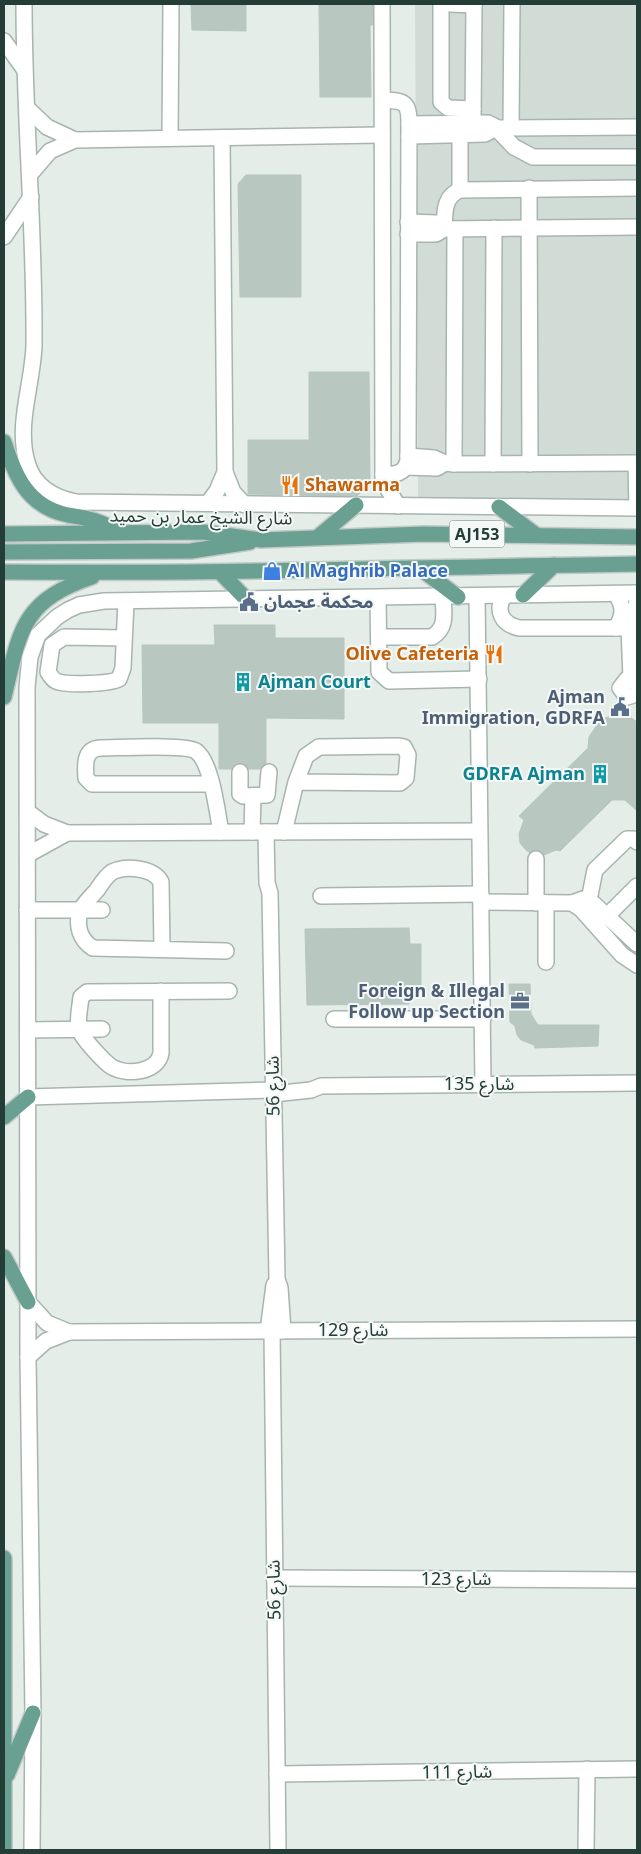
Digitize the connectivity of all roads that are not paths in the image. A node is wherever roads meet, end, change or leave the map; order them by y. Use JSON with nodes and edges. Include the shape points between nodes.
{"nodes":[{"id":1,"x":24,"y":4,"type":"edge"},
{"id":2,"x":171,"y":4,"type":"edge"},
{"id":3,"x":382,"y":4,"type":"edge"},
{"id":4,"x":440,"y":4,"type":"edge"},
{"id":5,"x":450,"y":4,"type":"edge"},
{"id":6,"x":474,"y":4,"type":"edge"},
{"id":7,"x":512,"y":4,"type":"edge"},
{"id":8,"x":4,"y":41,"type":"edge"},
{"id":9,"x":24,"y":69,"type":"junction"},
{"id":10,"x":382,"y":100,"type":"junction"},
{"id":11,"x":27,"y":108,"type":"junction"},
{"id":12,"x":468,"y":125,"type":"junction"},
{"id":13,"x":637,"y":127,"type":"edge"},
{"id":14,"x":504,"y":128,"type":"junction"},
{"id":15,"x":409,"y":130,"type":"junction"},
{"id":16,"x":382,"y":135,"type":"junction"},
{"id":17,"x":170,"y":138,"type":"junction"},
{"id":18,"x":222,"y":138,"type":"junction"},
{"id":19,"x":76,"y":140,"type":"junction"},
{"id":20,"x":637,"y":157,"type":"edge"},
{"id":21,"x":31,"y":173,"type":"junction"},
{"id":22,"x":529,"y":188,"type":"junction"},
{"id":23,"x":637,"y":188,"type":"edge"},
{"id":24,"x":460,"y":190,"type":"junction"},
{"id":25,"x":30,"y":197,"type":"junction"},
{"id":26,"x":637,"y":227,"type":"edge"},
{"id":27,"x":408,"y":228,"type":"junction"},
{"id":28,"x":494,"y":228,"type":"junction"},
{"id":29,"x":529,"y":228,"type":"junction"},
{"id":30,"x":449,"y":229,"type":"junction"},
{"id":31,"x":4,"y":237,"type":"edge"},
{"id":32,"x":4,"y":442,"type":"edge"},
{"id":33,"x":407,"y":461,"type":"junction"},
{"id":34,"x":636,"y":462,"type":"edge"},
{"id":35,"x":449,"y":463,"type":"junction"},
{"id":36,"x":493,"y":464,"type":"junction"},
{"id":37,"x":530,"y":464,"type":"junction"},
{"id":38,"x":225,"y":472,"type":"junction"},
{"id":39,"x":383,"y":478,"type":"junction"},
{"id":40,"x":208,"y":503,"type":"junction"},
{"id":41,"x":245,"y":505,"type":"junction"},
{"id":42,"x":362,"y":505,"type":"junction"},
{"id":43,"x":398,"y":506,"type":"junction"},
{"id":44,"x":499,"y":507,"type":"junction"},
{"id":45,"x":637,"y":508,"type":"edge"},
{"id":46,"x":119,"y":533,"type":"junction"},
{"id":47,"x":4,"y":534,"type":"edge"},
{"id":48,"x":536,"y":535,"type":"junction"},
{"id":49,"x":318,"y":537,"type":"junction"},
{"id":50,"x":637,"y":537,"type":"edge"},
{"id":51,"x":261,"y":540,"type":"junction"},
{"id":52,"x":4,"y":552,"type":"edge"},
{"id":53,"x":637,"y":564,"type":"edge"},
{"id":54,"x":554,"y":565,"type":"junction"},
{"id":55,"x":421,"y":569,"type":"junction"},
{"id":56,"x":4,"y":572,"type":"edge"},
{"id":57,"x":220,"y":572,"type":"junction"},
{"id":58,"x":105,"y":573,"type":"junction"},
{"id":59,"x":637,"y":593,"type":"edge"},
{"id":60,"x":616,"y":594,"type":"junction"},
{"id":61,"x":523,"y":595,"type":"junction"},
{"id":62,"x":477,"y":596,"type":"junction"},
{"id":63,"x":504,"y":596,"type":"junction"},
{"id":64,"x":451,"y":597,"type":"junction"},
{"id":65,"x":378,"y":598,"type":"junction"},
{"id":66,"x":248,"y":600,"type":"junction"},
{"id":67,"x":126,"y":601,"type":"junction"},
{"id":68,"x":637,"y":602,"type":"edge"},
{"id":69,"x":630,"y":627,"type":"edge"},
{"id":70,"x":124,"y":638,"type":"junction"},
{"id":71,"x":379,"y":638,"type":"junction"},
{"id":72,"x":479,"y":679,"type":"junction"},
{"id":73,"x":634,"y":680,"type":"edge"},
{"id":74,"x":637,"y":694,"type":"edge"},
{"id":75,"x":4,"y":697,"type":"edge"},
{"id":76,"x":240,"y":772,"type":"dead end"},
{"id":77,"x":269,"y":772,"type":"dead end"},
{"id":78,"x":296,"y":782,"type":"junction"},
{"id":79,"x":211,"y":784,"type":"junction"},
{"id":80,"x":253,"y":796,"type":"junction"},
{"id":81,"x":28,"y":812,"type":"junction"},
{"id":82,"x":479,"y":831,"type":"junction"},
{"id":83,"x":221,"y":832,"type":"junction"},
{"id":84,"x":269,"y":832,"type":"junction"},
{"id":85,"x":67,"y":833,"type":"junction"},
{"id":86,"x":637,"y":842,"type":"edge"},
{"id":87,"x":29,"y":854,"type":"junction"},
{"id":88,"x":536,"y":859,"type":"dead end"},
{"id":89,"x":637,"y":886,"type":"edge"},
{"id":90,"x":321,"y":896,"type":"dead end"},
{"id":91,"x":480,"y":898,"type":"junction"},
{"id":92,"x":589,"y":900,"type":"junction"},
{"id":93,"x":541,"y":903,"type":"junction"},
{"id":94,"x":572,"y":903,"type":"junction"},
{"id":95,"x":27,"y":910,"type":"junction"},
{"id":96,"x":80,"y":910,"type":"junction"},
{"id":97,"x":102,"y":910,"type":"dead end"},
{"id":98,"x":607,"y":916,"type":"junction"},
{"id":99,"x":637,"y":944,"type":"edge"},
{"id":100,"x":162,"y":949,"type":"junction"},
{"id":101,"x":226,"y":951,"type":"dead end"},
{"id":102,"x":546,"y":962,"type":"dead end"},
{"id":103,"x":637,"y":965,"type":"edge"},
{"id":104,"x":161,"y":991,"type":"junction"},
{"id":105,"x":229,"y":991,"type":"dead end"},
{"id":106,"x":334,"y":1019,"type":"dead end"},
{"id":107,"x":483,"y":1019,"type":"junction"},
{"id":108,"x":79,"y":1029,"type":"junction"},
{"id":109,"x":102,"y":1029,"type":"dead end"},
{"id":110,"x":28,"y":1030,"type":"junction"},
{"id":111,"x":483,"y":1084,"type":"junction"},
{"id":112,"x":637,"y":1084,"type":"edge"},
{"id":113,"x":273,"y":1088,"type":"junction"},
{"id":114,"x":28,"y":1096,"type":"junction"},
{"id":115,"x":4,"y":1117,"type":"edge"},
{"id":116,"x":4,"y":1257,"type":"edge"},
{"id":117,"x":28,"y":1302,"type":"junction"},
{"id":118,"x":637,"y":1329,"type":"edge"},
{"id":119,"x":274,"y":1331,"type":"junction"},
{"id":120,"x":69,"y":1332,"type":"junction"},
{"id":121,"x":28,"y":1358,"type":"junction"},
{"id":122,"x":4,"y":1558,"type":"edge"},
{"id":123,"x":274,"y":1578,"type":"junction"},
{"id":124,"x":637,"y":1580,"type":"edge"},
{"id":125,"x":33,"y":1713,"type":"junction"},
{"id":126,"x":637,"y":1769,"type":"edge"},
{"id":127,"x":586,"y":1770,"type":"junction"},
{"id":128,"x":277,"y":1774,"type":"junction"},
{"id":129,"x":5,"y":1781,"type":"edge"},
{"id":130,"x":4,"y":1850,"type":"edge"},
{"id":131,"x":32,"y":1850,"type":"edge"},
{"id":132,"x":278,"y":1850,"type":"edge"},
{"id":133,"x":586,"y":1850,"type":"edge"}],
"edges":[{"from":1,"to":9,"type":"street"},
{"from":2,"to":17,"type":"street"},
{"from":3,"to":10,"type":"street"},
{"from":4,"to":12,"type":"street","via":[[441,102]]},
{"from":5,"to":6,"type":"street"},
{"from":6,"to":12,"type":"street"},
{"from":7,"to":14,"type":"street"},
{"from":8,"to":9,"type":"street"},
{"from":9,"to":11,"type":"street"},
{"from":10,"to":15,"type":"street","via":[[398,100],[406,105],[409,109]]},
{"from":10,"to":16,"type":"street"},
{"from":11,"to":19,"type":"street","via":[[48,128]]},
{"from":11,"to":21,"type":"street"},
{"from":12,"to":14,"type":"street","via":[[488,133]]},
{"from":12,"to":15,"type":"street"},
{"from":12,"to":24,"type":"street"},
{"from":13,"to":14,"type":"street"},
{"from":14,"to":20,"type":"street","via":[[514,147],[534,157]]},
{"from":15,"to":27,"type":"street"},
{"from":16,"to":18,"type":"street"},
{"from":16,"to":39,"type":"street"},
{"from":17,"to":18,"type":"street"},
{"from":17,"to":19,"type":"street"},
{"from":18,"to":38,"type":"street"},
{"from":19,"to":21,"type":"street","via":[[50,152]]},
{"from":21,"to":25,"type":"street"},
{"from":22,"to":23,"type":"street"},
{"from":22,"to":24,"type":"street"},
{"from":22,"to":29,"type":"street"},
{"from":24,"to":30,"type":"street","via":[[446,202]]},
{"from":25,"to":31,"type":"street"},
{"from":25,"to":40,"type":"street","via":[[34,352],[24,450],[32,475],[51,494],[76,502]]},
{"from":26,"to":29,"type":"street"},
{"from":27,"to":30,"type":"street","via":[[436,234]]},
{"from":27,"to":33,"type":"street"},
{"from":28,"to":29,"type":"street"},
{"from":28,"to":30,"type":"street"},
{"from":28,"to":36,"type":"street"},
{"from":29,"to":37,"type":"street"},
{"from":30,"to":35,"type":"street"},
{"from":32,"to":46,"type":"main road","via":[[15,475],[31,497],[55,511],[90,518]]},
{"from":33,"to":35,"type":"street","via":[[437,468]]},
{"from":33,"to":39,"type":"street","via":[[398,473]]},
{"from":34,"to":37,"type":"street"},
{"from":34,"to":45,"type":"street"},
{"from":35,"to":36,"type":"street"},
{"from":36,"to":37,"type":"street"},
{"from":38,"to":40,"type":"street"},
{"from":38,"to":41,"type":"street","via":[[233,492]]},
{"from":39,"to":42,"type":"street"},
{"from":39,"to":43,"type":"street"},
{"from":40,"to":41,"type":"street"},
{"from":41,"to":42,"type":"street"},
{"from":42,"to":43,"type":"street"},
{"from":42,"to":49,"type":"main road"},
{"from":43,"to":44,"type":"street"},
{"from":44,"to":45,"type":"street"},
{"from":44,"to":48,"type":"main road"},
{"from":46,"to":47,"type":"main road","name":"شارع الشيخ عمار بن حميد","number":"AJ153"},
{"from":46,"to":51,"type":"main road","name":"شارع الشيخ عمار بن حميد","number":"AJ153","via":[[219,533]]},
{"from":48,"to":49,"type":"main road","name":"شارع الشيخ عمار بن حميد","number":"AJ153"},
{"from":48,"to":50,"type":"main road","name":"شارع الشيخ عمار بن حميد","number":"AJ153"},
{"from":49,"to":51,"type":"main road","name":"شارع الشيخ عمار بن حميد","number":"AJ153"},
{"from":51,"to":52,"type":"main road","via":[[191,551]]},
{"from":53,"to":54,"type":"main road","number":"AJ153"},
{"from":54,"to":55,"type":"main road","number":"AJ153"},
{"from":54,"to":61,"type":"main road"},
{"from":55,"to":57,"type":"main road","number":"AJ153"},
{"from":55,"to":64,"type":"main road"},
{"from":56,"to":58,"type":"main road","number":"AJ153"},
{"from":57,"to":58,"type":"main road","number":"AJ153"},
{"from":57,"to":66,"type":"main road"},
{"from":58,"to":75,"type":"main road","via":[[58,592],[33,610],[18,636]]},
{"from":59,"to":60,"type":"street"},
{"from":60,"to":61,"type":"street"},
{"from":60,"to":69,"type":"street"},
{"from":61,"to":63,"type":"street"},
{"from":62,"to":63,"type":"street"},
{"from":62,"to":64,"type":"street"},
{"from":62,"to":72,"type":"street"},
{"from":63,"to":69,"type":"street","via":[[499,612],[510,626]]},
{"from":64,"to":65,"type":"street"},
{"from":64,"to":71,"type":"street","via":[[443,625],[432,637]]},
{"from":65,"to":66,"type":"street"},
{"from":65,"to":71,"type":"street"},
{"from":66,"to":67,"type":"street"},
{"from":67,"to":70,"type":"street"},
{"from":67,"to":81,"type":"street","via":[[92,602],[68,610],[48,625],[33,646],[27,688]]},
{"from":68,"to":69,"type":"street"},
{"from":69,"to":73,"type":"street"},
{"from":70,"to":70,"type":"street","via":[[122,674],[114,682],[60,682],[48,672],[50,652],[57,640],[71,636]]},
{"from":71,"to":72,"type":"street","via":[[378,672],[389,681]]},
{"from":72,"to":82,"type":"street"},
{"from":73,"to":74,"type":"street","via":[[623,681],[621,692],[627,697]]},
{"from":76,"to":80,"type":"street","via":[[241,795]]},
{"from":77,"to":80,"type":"street","via":[[267,795]]},
{"from":78,"to":78,"type":"street","via":[[400,783],[406,778],[407,751],[399,746],[319,747],[306,756]]},
{"from":78,"to":84,"type":"street"},
{"from":79,"to":79,"type":"street","via":[[92,784],[86,778],[87,755],[100,748],[190,748],[202,758]]},
{"from":79,"to":83,"type":"street"},
{"from":80,"to":84,"type":"street"},
{"from":81,"to":85,"type":"street","via":[[44,824]]},
{"from":81,"to":87,"type":"street"},
{"from":82,"to":84,"type":"street"},
{"from":82,"to":91,"type":"street"},
{"from":83,"to":84,"type":"street"},
{"from":83,"to":85,"type":"street"},
{"from":84,"to":113,"type":"street","name":"شارع 56","via":[[274,884],[270,893]]},
{"from":85,"to":87,"type":"street"},
{"from":86,"to":92,"type":"street","via":[[627,839],[599,866],[593,876]]},
{"from":87,"to":95,"type":"street"},
{"from":88,"to":93,"type":"street"},
{"from":89,"to":98,"type":"street"},
{"from":90,"to":91,"type":"street"},
{"from":91,"to":93,"type":"street"},
{"from":91,"to":107,"type":"street"},
{"from":92,"to":94,"type":"street"},
{"from":92,"to":98,"type":"street"},
{"from":93,"to":94,"type":"street"},
{"from":93,"to":102,"type":"street"},
{"from":94,"to":103,"type":"street","via":[[622,955]]},
{"from":95,"to":96,"type":"street"},
{"from":95,"to":110,"type":"street"},
{"from":96,"to":97,"type":"street"},
{"from":96,"to":100,"type":"street","via":[[81,937],[93,948]]},
{"from":96,"to":100,"type":"street","via":[[109,874],[115,871],[152,872],[161,882]]},
{"from":98,"to":99,"type":"street"},
{"from":100,"to":101,"type":"street"},
{"from":104,"to":105,"type":"street"},
{"from":104,"to":108,"type":"street","via":[[83,994]]},
{"from":104,"to":108,"type":"street","via":[[161,1053],[154,1067],[124,1071],[113,1068]]},
{"from":106,"to":107,"type":"street"},
{"from":107,"to":111,"type":"street"},
{"from":108,"to":109,"type":"street"},
{"from":108,"to":110,"type":"street"},
{"from":110,"to":114,"type":"street"},
{"from":111,"to":112,"type":"street","name":"شارع 135"},
{"from":111,"to":113,"type":"street","name":"شارع 135","via":[[321,1086],[311,1090]]},
{"from":113,"to":114,"type":"street","name":"شارع 135"},
{"from":113,"to":119,"type":"street","name":"شارع 56","via":[[277,1279],[273,1288]]},
{"from":114,"to":115,"type":"main road"},
{"from":114,"to":117,"type":"street"},
{"from":116,"to":117,"type":"main road"},
{"from":117,"to":120,"type":"street","name":"شارع 129","via":[[47,1323]]},
{"from":117,"to":121,"type":"street"},
{"from":118,"to":119,"type":"street","name":"شارع 129"},
{"from":119,"to":120,"type":"street","name":"شارع 129"},
{"from":119,"to":123,"type":"street","name":"شارع 56"},
{"from":120,"to":121,"type":"street","name":"شارع 129","via":[[46,1341]]},
{"from":121,"to":125,"type":"street"},
{"from":122,"to":129,"type":"main road"},
{"from":123,"to":124,"type":"street","name":"شارع 123"},
{"from":123,"to":128,"type":"street","name":"شارع 56"},
{"from":125,"to":129,"type":"main road"},
{"from":125,"to":131,"type":"street"},
{"from":126,"to":127,"type":"street","name":"شارع 111"},
{"from":127,"to":128,"type":"street","name":"شارع 111"},
{"from":127,"to":133,"type":"street"},
{"from":128,"to":132,"type":"street","name":"شارع 56"},
{"from":129,"to":130,"type":"main road"}]}
